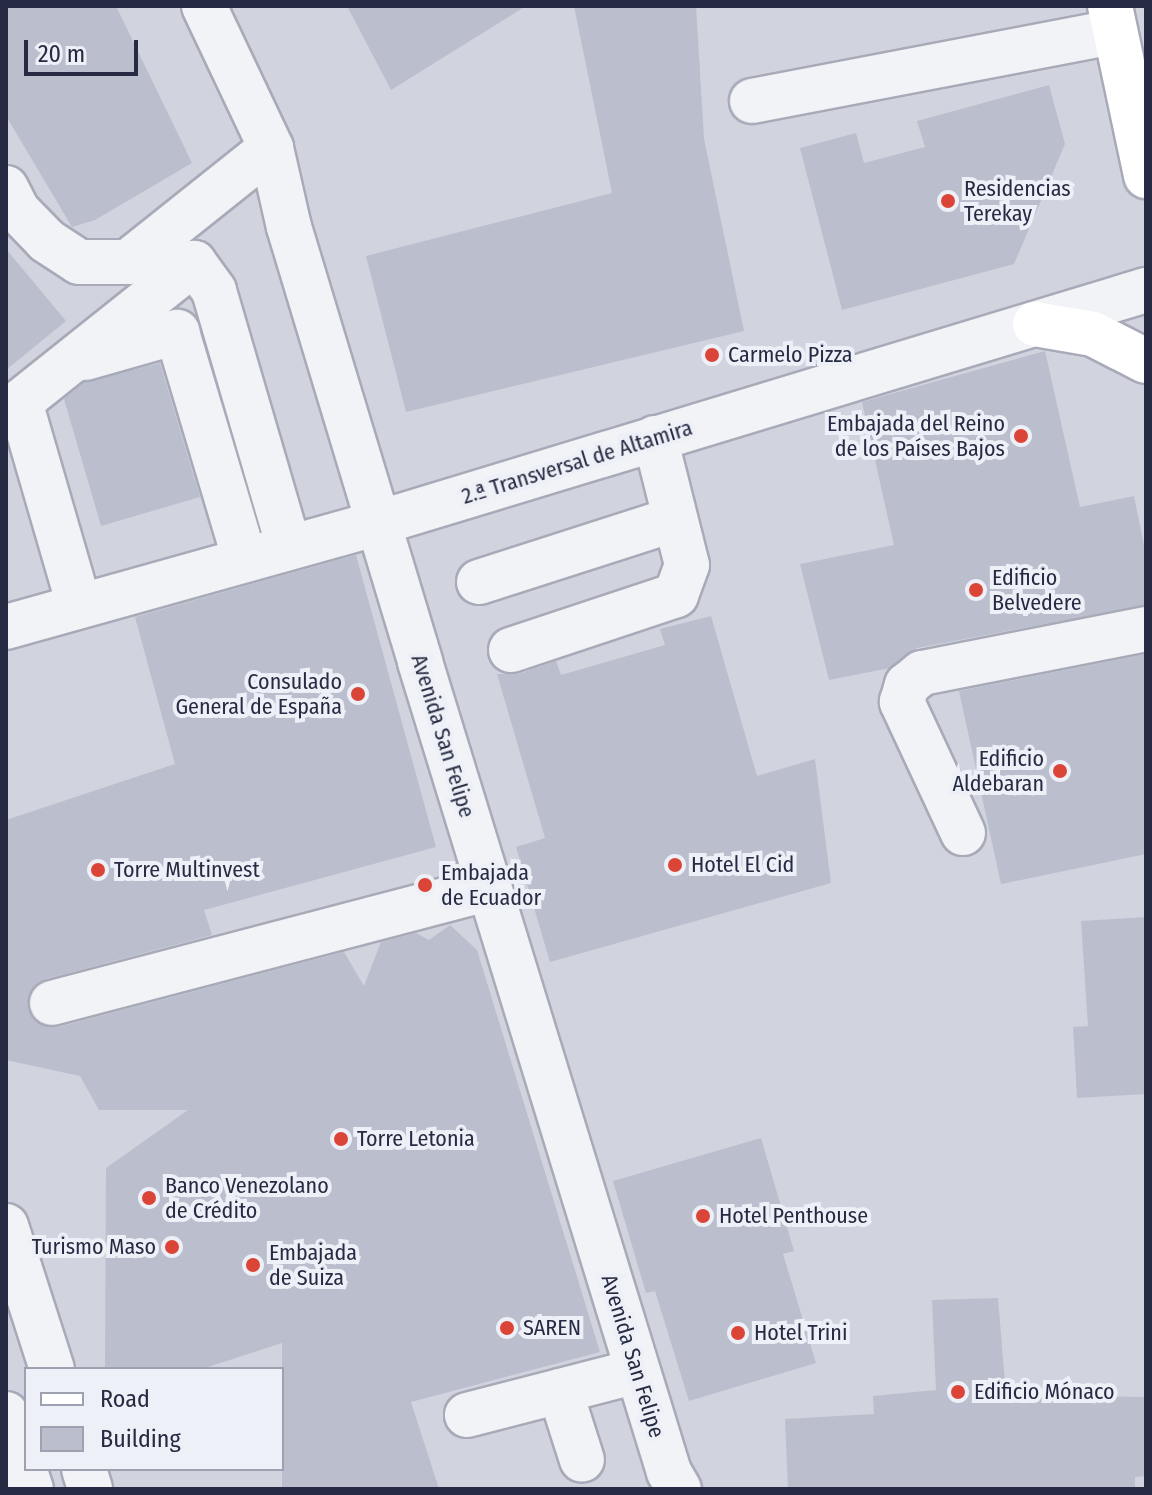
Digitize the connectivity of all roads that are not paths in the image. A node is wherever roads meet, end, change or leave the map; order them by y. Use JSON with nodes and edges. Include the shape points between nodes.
{"nodes":[{"id":1,"x":204,"y":6,"type":"edge"},
{"id":2,"x":1113,"y":19,"type":"edge"},
{"id":3,"x":752,"y":101,"type":"dead end"},
{"id":4,"x":271,"y":148,"type":"junction"},
{"id":5,"x":1146,"y":176,"type":"edge"},
{"id":6,"x":6,"y":188,"type":"edge"},
{"id":7,"x":1146,"y":290,"type":"edge"},
{"id":8,"x":1035,"y":324,"type":"junction"},
{"id":9,"x":1146,"y":361,"type":"edge"},
{"id":10,"x":50,"y":374,"type":"junction"},
{"id":11,"x":655,"y":438,"type":"junction"},
{"id":12,"x":72,"y":500,"type":"dead end"},
{"id":13,"x":675,"y":519,"type":"junction"},
{"id":14,"x":378,"y":523,"type":"junction"},
{"id":15,"x":289,"y":547,"type":"junction"},
{"id":16,"x":244,"y":557,"type":"junction"},
{"id":17,"x":479,"y":582,"type":"dead end"},
{"id":18,"x":79,"y":605,"type":"junction"},
{"id":19,"x":6,"y":627,"type":"edge"},
{"id":20,"x":1146,"y":629,"type":"edge"},
{"id":21,"x":511,"y":650,"type":"dead end"},
{"id":22,"x":963,"y":833,"type":"dead end"},
{"id":23,"x":489,"y":888,"type":"junction"},
{"id":24,"x":52,"y":1003,"type":"dead end"},
{"id":25,"x":6,"y":1226,"type":"edge"},
{"id":26,"x":51,"y":1367,"type":"edge"},
{"id":27,"x":637,"y":1371,"type":"junction"},
{"id":28,"x":560,"y":1391,"type":"junction"},
{"id":29,"x":467,"y":1415,"type":"dead end"},
{"id":30,"x":13,"y":1430,"type":"edge"},
{"id":31,"x":582,"y":1460,"type":"dead end"},
{"id":32,"x":24,"y":1466,"type":"edge"},
{"id":33,"x":671,"y":1483,"type":"edge"}],
"edges":[{"from":1,"to":4,"type":"street","name":"Avenida San Felipe"},
{"from":2,"to":3,"type":"street"},
{"from":2,"to":5,"type":"main road"},
{"from":4,"to":6,"type":"street","via":[[128,262],[79,262],[47,241],[17,210]]},
{"from":4,"to":14,"type":"street","name":"Avenida San Felipe","via":[[289,227]]},
{"from":7,"to":8,"type":"street","name":"2.ª Transversal de Altamira"},
{"from":8,"to":9,"type":"main road","via":[[1093,334]]},
{"from":8,"to":11,"type":"street","name":"2.ª Transversal de Altamira"},
{"from":10,"to":12,"type":"street"},
{"from":10,"to":15,"type":"street","via":[[194,263],[214,291]]},
{"from":10,"to":16,"type":"street","via":[[177,332]]},
{"from":10,"to":18,"type":"street","via":[[20,402]]},
{"from":11,"to":13,"type":"street"},
{"from":11,"to":14,"type":"street","name":"2.ª Transversal de Altamira"},
{"from":13,"to":17,"type":"street"},
{"from":13,"to":21,"type":"street","via":[[687,565],[676,595]]},
{"from":14,"to":15,"type":"street","name":"2.ª Transversal de Altamira"},
{"from":14,"to":23,"type":"street","name":"Avenida San Felipe"},
{"from":15,"to":16,"type":"street","name":"2.ª Transversal de Altamira"},
{"from":16,"to":18,"type":"street","name":"2.ª Transversal de Altamira"},
{"from":18,"to":19,"type":"street","name":"2.ª Transversal de Altamira"},
{"from":20,"to":22,"type":"street","via":[[922,673],[907,685],[902,702]]},
{"from":23,"to":24,"type":"street"},
{"from":23,"to":27,"type":"street","name":"Avenida San Felipe"},
{"from":25,"to":26,"type":"street"},
{"from":27,"to":28,"type":"street"},
{"from":27,"to":33,"type":"street","name":"Avenida San Felipe"},
{"from":28,"to":29,"type":"street"},
{"from":28,"to":31,"type":"street"},
{"from":30,"to":32,"type":"street"}]}
